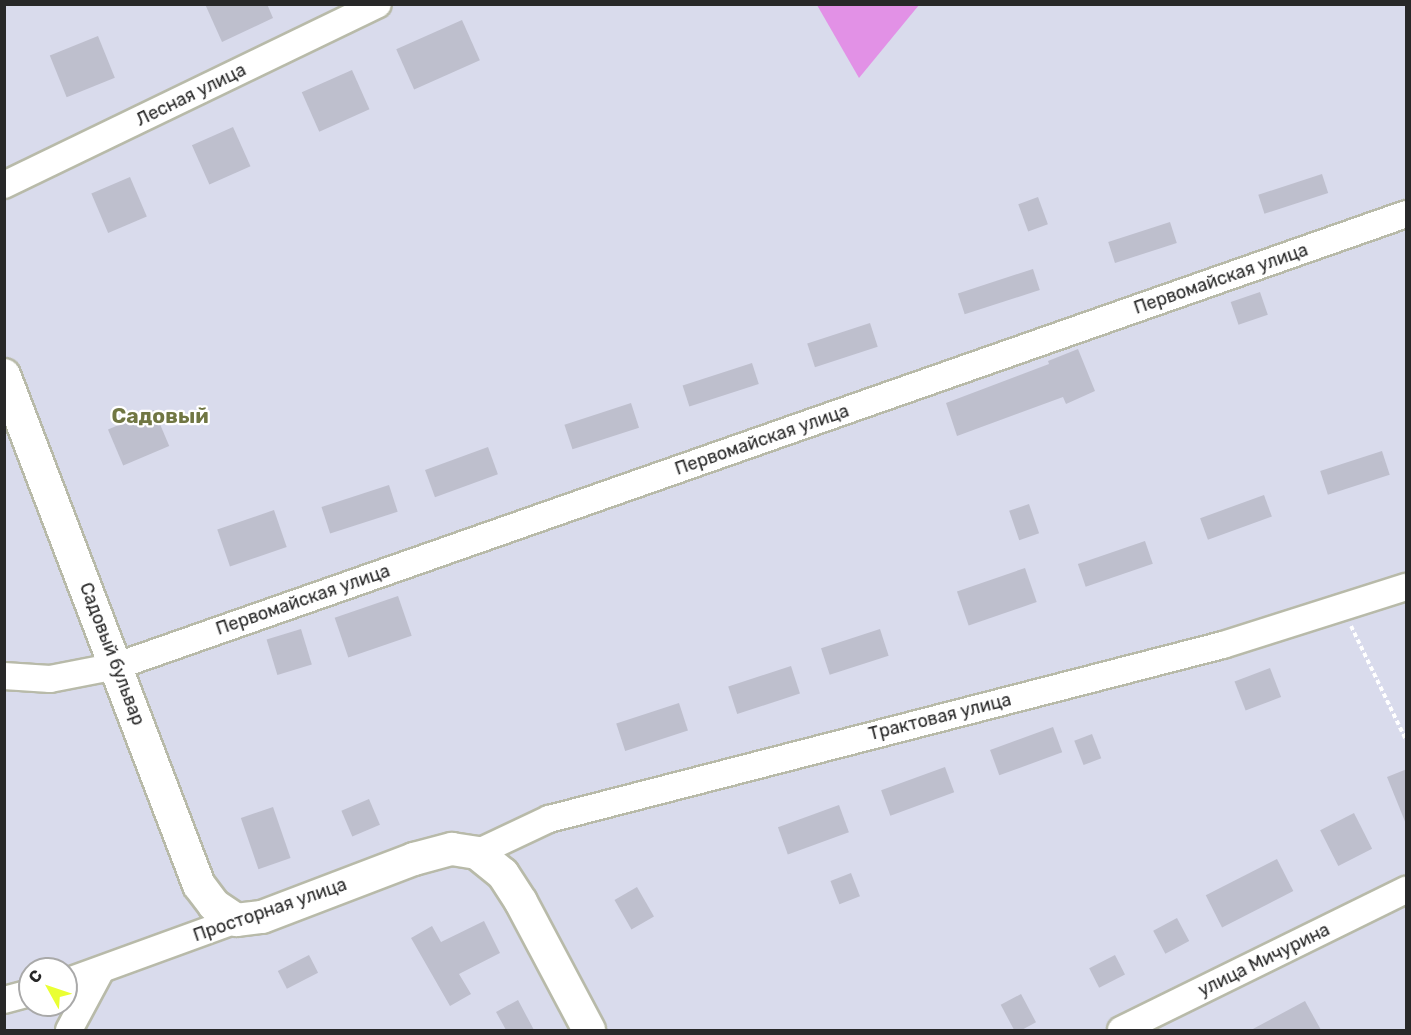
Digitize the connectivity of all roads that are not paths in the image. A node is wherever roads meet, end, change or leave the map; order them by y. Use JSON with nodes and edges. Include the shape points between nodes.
{"nodes":[{"id":1,"x":378,"y":4,"type":"edge"},
{"id":2,"x":4,"y":185,"type":"edge"},
{"id":3,"x":1407,"y":214,"type":"edge"},
{"id":4,"x":4,"y":375,"type":"edge"},
{"id":5,"x":1407,"y":587,"type":"edge"},
{"id":6,"x":117,"y":666,"type":"junction"},
{"id":7,"x":4,"y":676,"type":"edge"},
{"id":8,"x":477,"y":853,"type":"junction"},
{"id":9,"x":1407,"y":890,"type":"edge"},
{"id":10,"x":236,"y":920,"type":"junction"},
{"id":11,"x":100,"y":972,"type":"junction"},
{"id":12,"x":78,"y":978,"type":"edge"},
{"id":13,"x":69,"y":1030,"type":"edge"},
{"id":14,"x":589,"y":1030,"type":"edge"},
{"id":15,"x":1121,"y":1030,"type":"edge"}],
"edges":[{"from":1,"to":2,"type":"street","name":"Лесная улица"},
{"from":3,"to":6,"type":"street","name":"Первомайская улица"},
{"from":4,"to":6,"type":"street","name":"Садовый бульвар"},
{"from":5,"to":8,"type":"street","name":"Трактовая улица","via":[[1223,645],[549,819]]},
{"from":6,"to":7,"type":"street","name":"Первомайская улица","via":[[50,680]]},
{"from":6,"to":10,"type":"street","name":"Садовый бульвар","via":[[199,885],[214,905]]},
{"from":8,"to":10,"type":"street","name":"Просторная улица","via":[[452,849],[414,859],[262,917]]},
{"from":8,"to":14,"type":"street","via":[[503,874],[521,902]]},
{"from":9,"to":15,"type":"street","name":"улица Мичурина"},
{"from":10,"to":11,"type":"street","name":"Просторная улица"},
{"from":11,"to":12,"type":"street","name":"Просторная улица"},
{"from":11,"to":13,"type":"street"}]}
